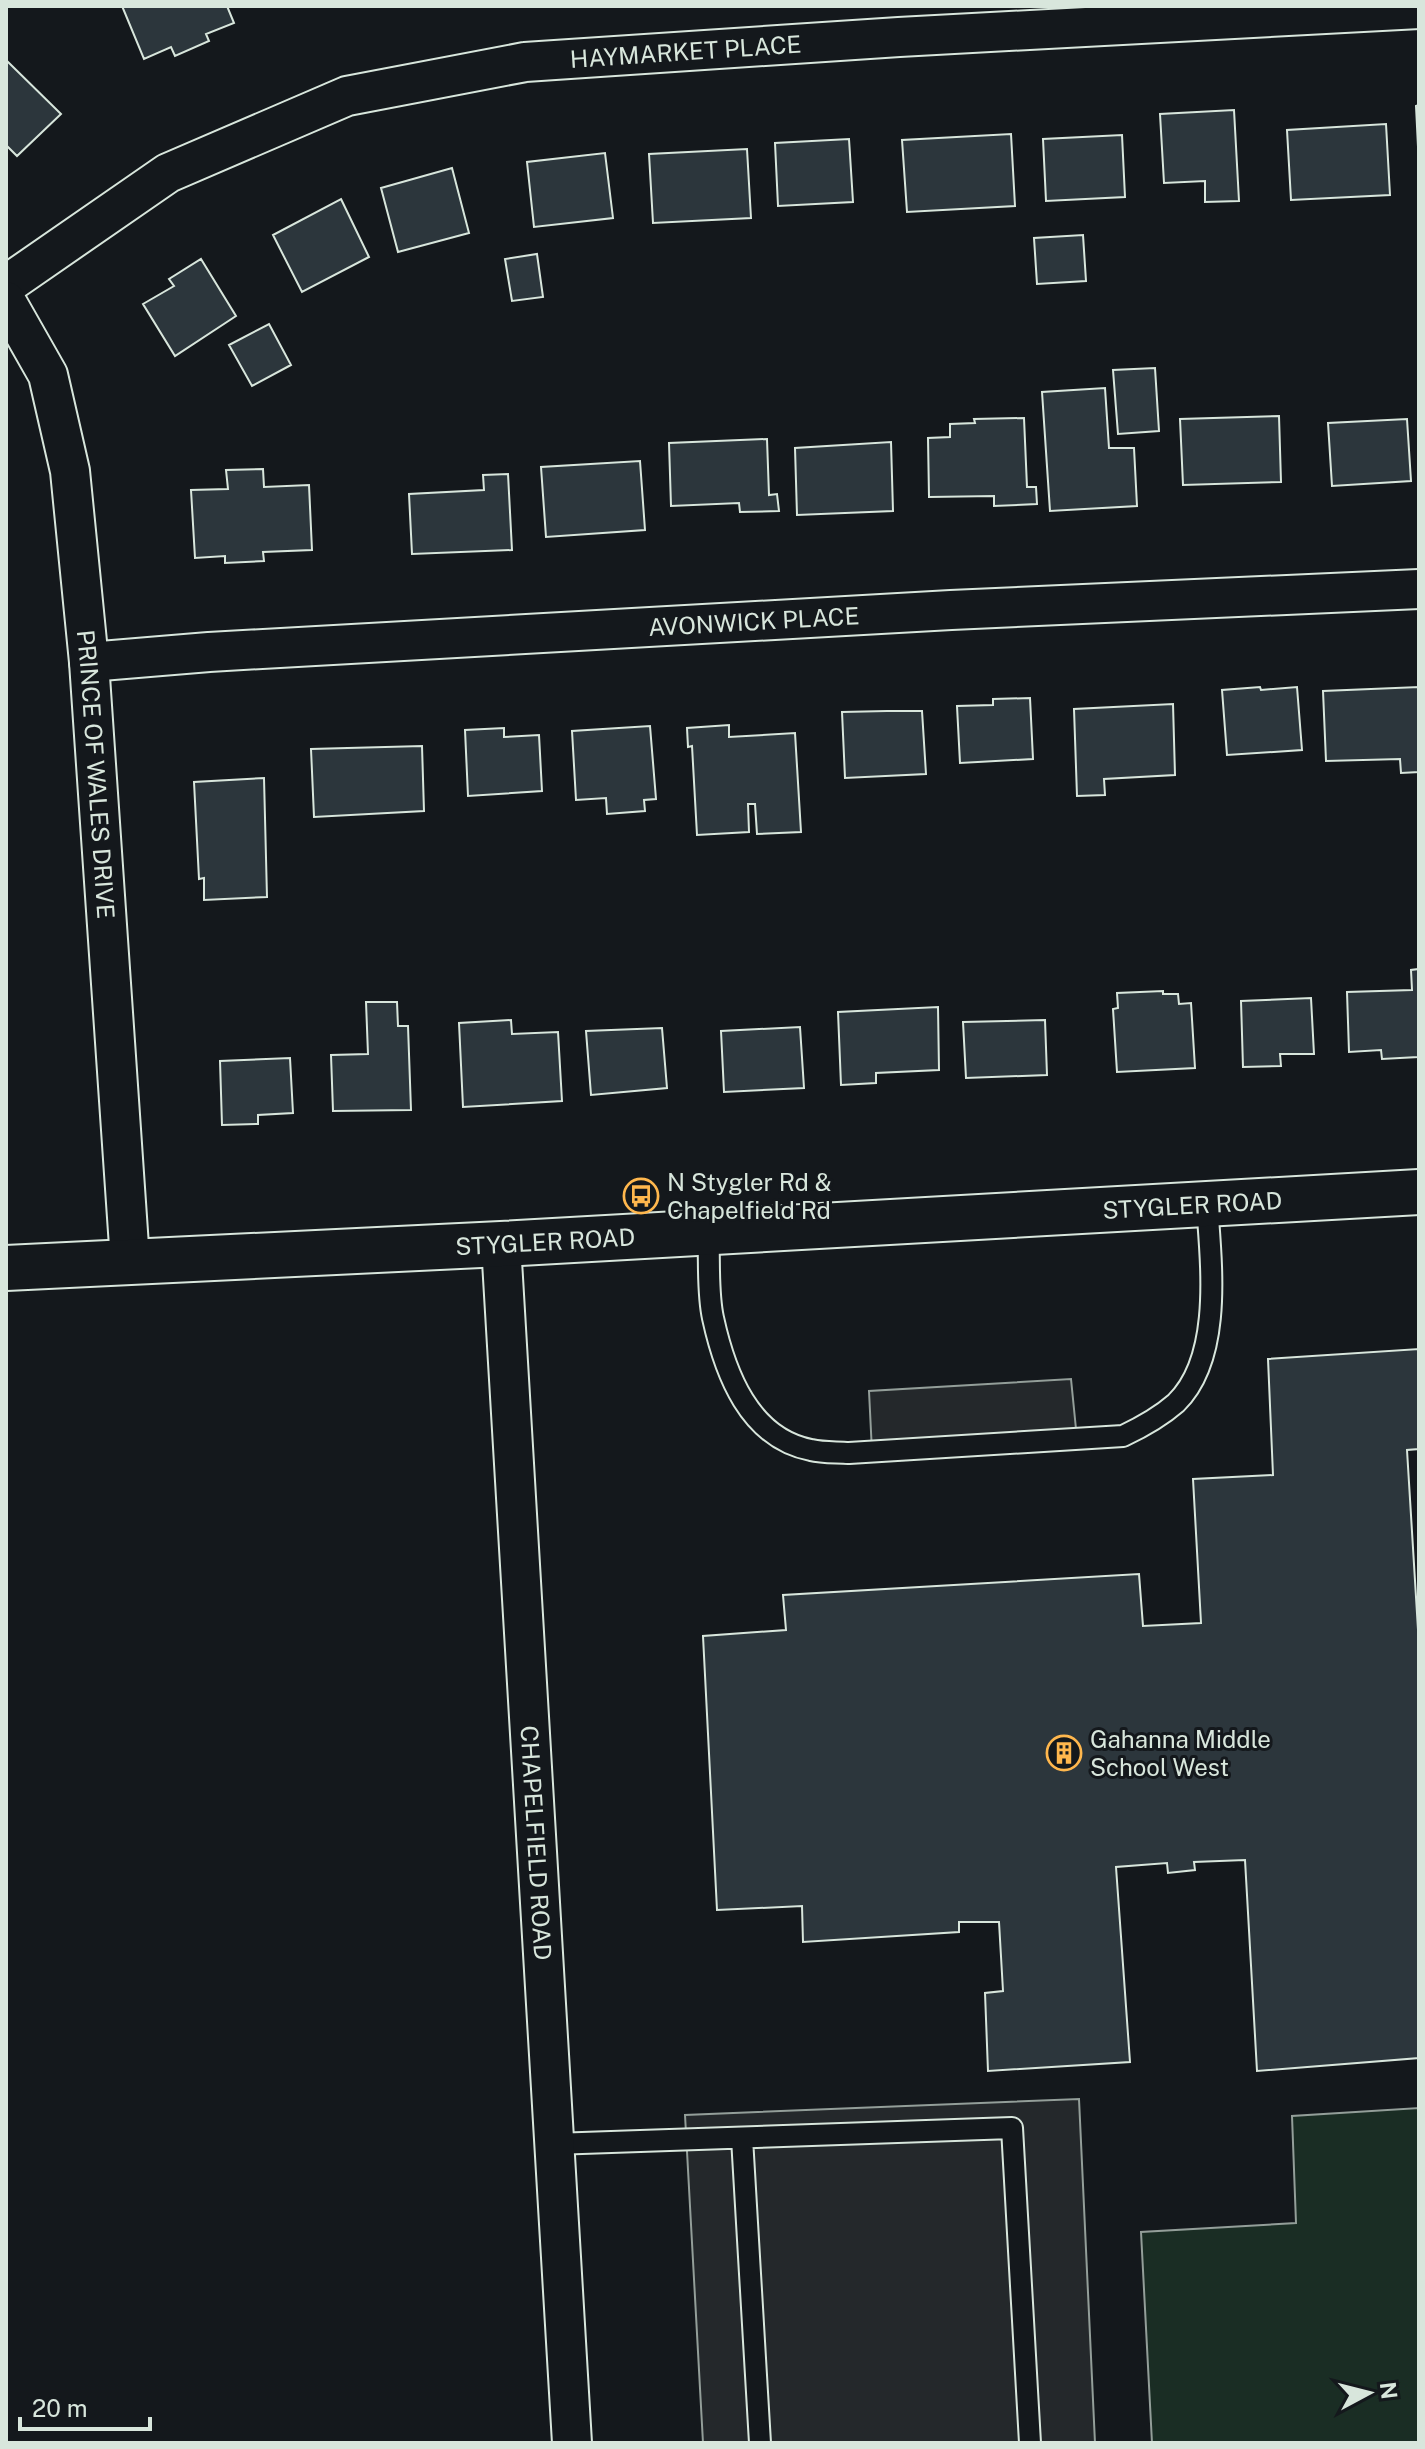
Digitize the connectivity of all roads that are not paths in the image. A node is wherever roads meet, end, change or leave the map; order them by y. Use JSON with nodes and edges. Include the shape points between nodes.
{"nodes":[{"id":1,"x":1419,"y":9,"type":"edge"},
{"id":2,"x":6,"y":285,"type":"edge"},
{"id":3,"x":6,"y":301,"type":"edge"},
{"id":4,"x":1419,"y":589,"type":"edge"},
{"id":5,"x":89,"y":662,"type":"junction"},
{"id":6,"x":1419,"y":1192,"type":"edge"},
{"id":7,"x":1207,"y":1204,"type":"junction"},
{"id":8,"x":708,"y":1231,"type":"junction"},
{"id":9,"x":501,"y":1244,"type":"junction"},
{"id":10,"x":130,"y":1261,"type":"junction"},
{"id":11,"x":6,"y":1268,"type":"edge"},
{"id":12,"x":742,"y":2138,"type":"junction"},
{"id":13,"x":553,"y":2144,"type":"junction"},
{"id":14,"x":572,"y":2443,"type":"edge"},
{"id":15,"x":760,"y":2443,"type":"edge"},
{"id":16,"x":1030,"y":2443,"type":"edge"}],
"edges":[{"from":1,"to":2,"type":"street","name":"HAYMARKET PLACE","via":[[525,62],[361,93],[168,173]]},
{"from":3,"to":5,"type":"street","name":"PRINCE OF WALES DRIVE","via":[[51,388],[70,471]]},
{"from":4,"to":5,"type":"street","name":"AVONWICK PLACE","via":[[920,612]]},
{"from":5,"to":10,"type":"street","name":"PRINCE OF WALES DRIVE"},
{"from":6,"to":7,"type":"main road","name":"STYGLER ROAD"},
{"from":7,"to":8,"type":"main road","name":"STYGLER ROAD"},
{"from":7,"to":8,"type":"lane","via":[[1213,1290],[1205,1348],[1178,1401],[1150,1423],[1123,1436],[849,1453],[810,1450],[778,1437],[751,1413],[732,1382],[713,1316]]},
{"from":8,"to":9,"type":"main road","name":"STYGLER ROAD"},
{"from":9,"to":10,"type":"main road","name":"STYGLER ROAD"},
{"from":9,"to":13,"type":"street","name":"CHAPELFIELD ROAD"},
{"from":10,"to":11,"type":"main road","name":"STYGLER ROAD"},
{"from":12,"to":13,"type":"lane"},
{"from":12,"to":15,"type":"lane"},
{"from":12,"to":16,"type":"lane","via":[[1012,2128]]},
{"from":13,"to":14,"type":"street","name":"CHAPELFIELD ROAD"}]}
